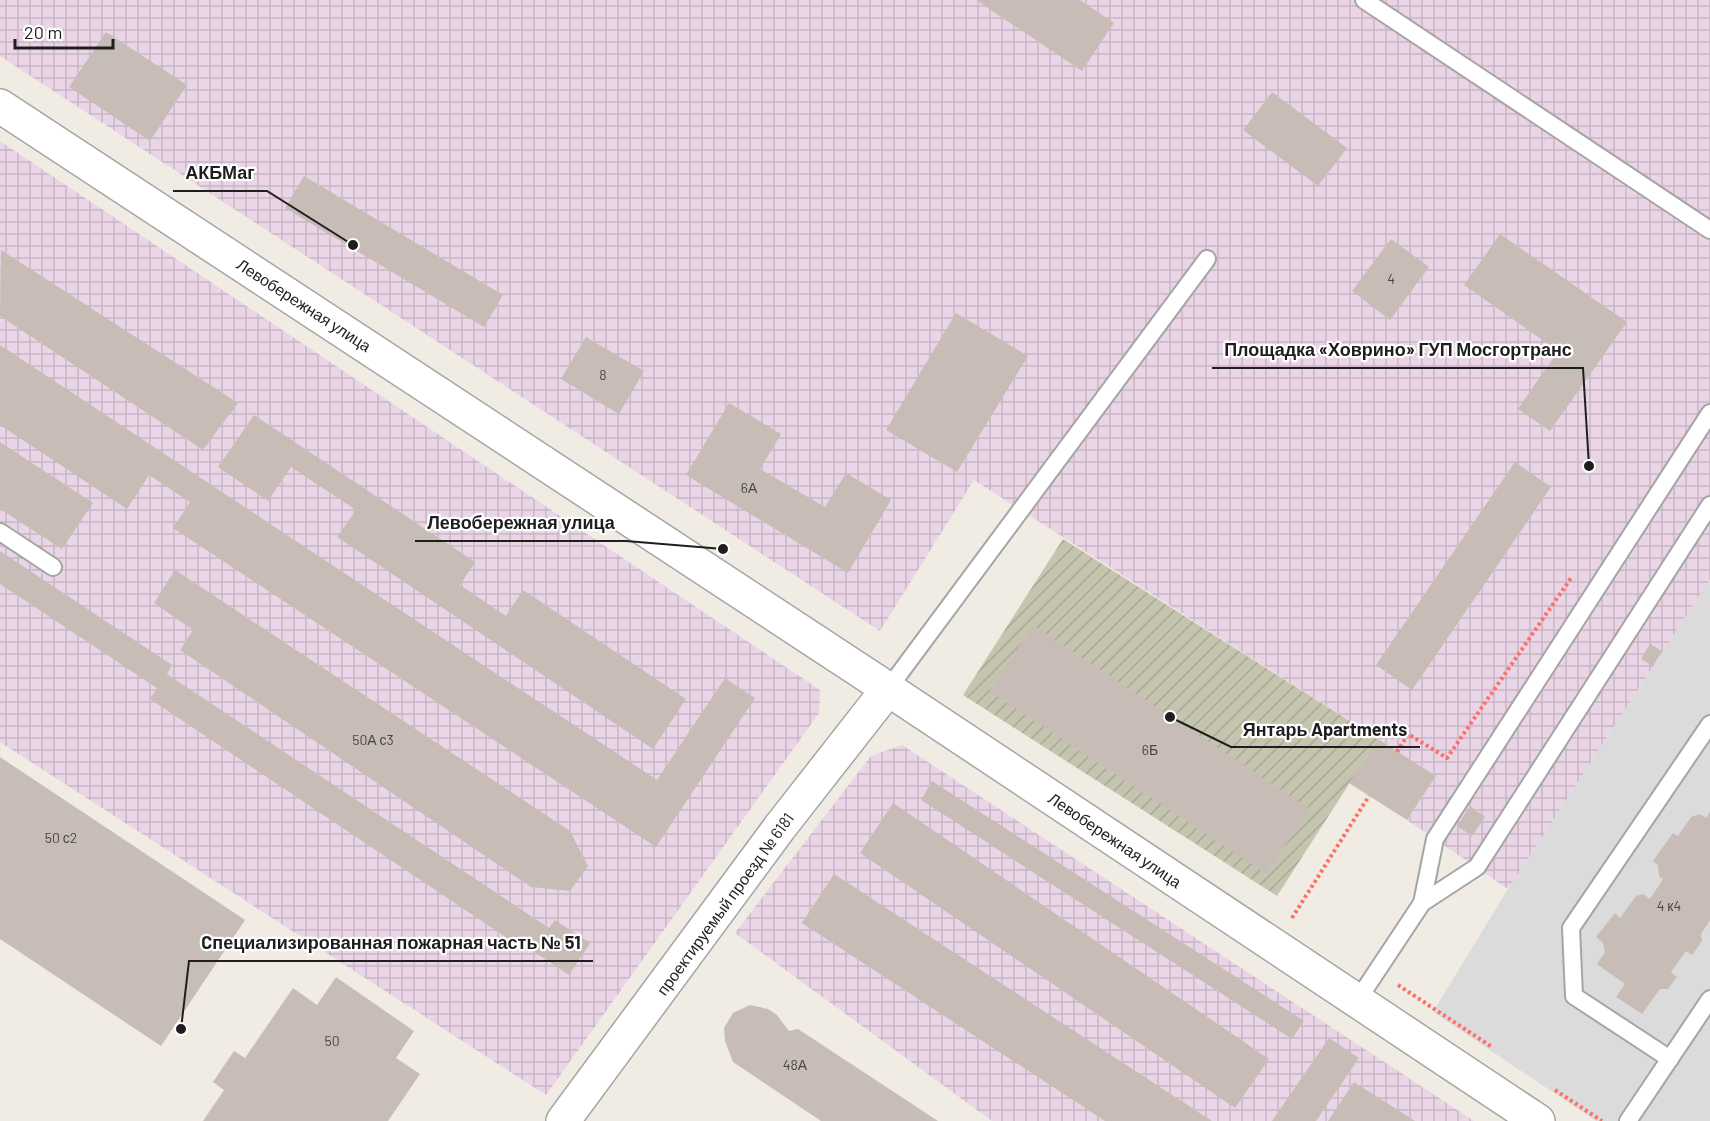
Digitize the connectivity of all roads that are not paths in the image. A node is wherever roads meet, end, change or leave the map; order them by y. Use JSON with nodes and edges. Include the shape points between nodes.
{"nodes":[{"id":1,"x":1364,"y":0,"type":"edge"},
{"id":2,"x":0,"y":106,"type":"edge"},
{"id":3,"x":1710,"y":230,"type":"edge"},
{"id":4,"x":1207,"y":259,"type":"dead end"},
{"id":5,"x":1710,"y":413,"type":"edge"},
{"id":6,"x":1710,"y":505,"type":"edge"},
{"id":7,"x":0,"y":532,"type":"edge"},
{"id":8,"x":53,"y":567,"type":"dead end"},
{"id":9,"x":888,"y":689,"type":"junction"},
{"id":10,"x":1710,"y":724,"type":"edge"},
{"id":11,"x":1422,"y":903,"type":"junction"},
{"id":12,"x":1710,"y":999,"type":"edge"},
{"id":13,"x":1357,"y":1001,"type":"junction"},
{"id":14,"x":1670,"y":1059,"type":"junction"},
{"id":15,"x":563,"y":1121,"type":"edge"},
{"id":16,"x":1538,"y":1121,"type":"edge"},
{"id":17,"x":1628,"y":1121,"type":"edge"}],
"edges":[{"from":1,"to":3,"type":"lane"},
{"from":2,"to":9,"type":"street","name":"Левобережная улица"},
{"from":4,"to":9,"type":"lane"},
{"from":5,"to":11,"type":"lane","via":[[1435,839]]},
{"from":6,"to":11,"type":"lane","via":[[1477,867]]},
{"from":7,"to":8,"type":"lane"},
{"from":9,"to":13,"type":"street","name":"Левобережная улица"},
{"from":9,"to":15,"type":"street","name":"проектируемый проезд № 6181","via":[[780,827]]},
{"from":10,"to":14,"type":"lane","via":[[1571,928],[1574,996]]},
{"from":11,"to":13,"type":"lane"},
{"from":12,"to":14,"type":"lane"},
{"from":13,"to":16,"type":"street","name":"Левобережная улица"},
{"from":14,"to":17,"type":"lane"}]}
